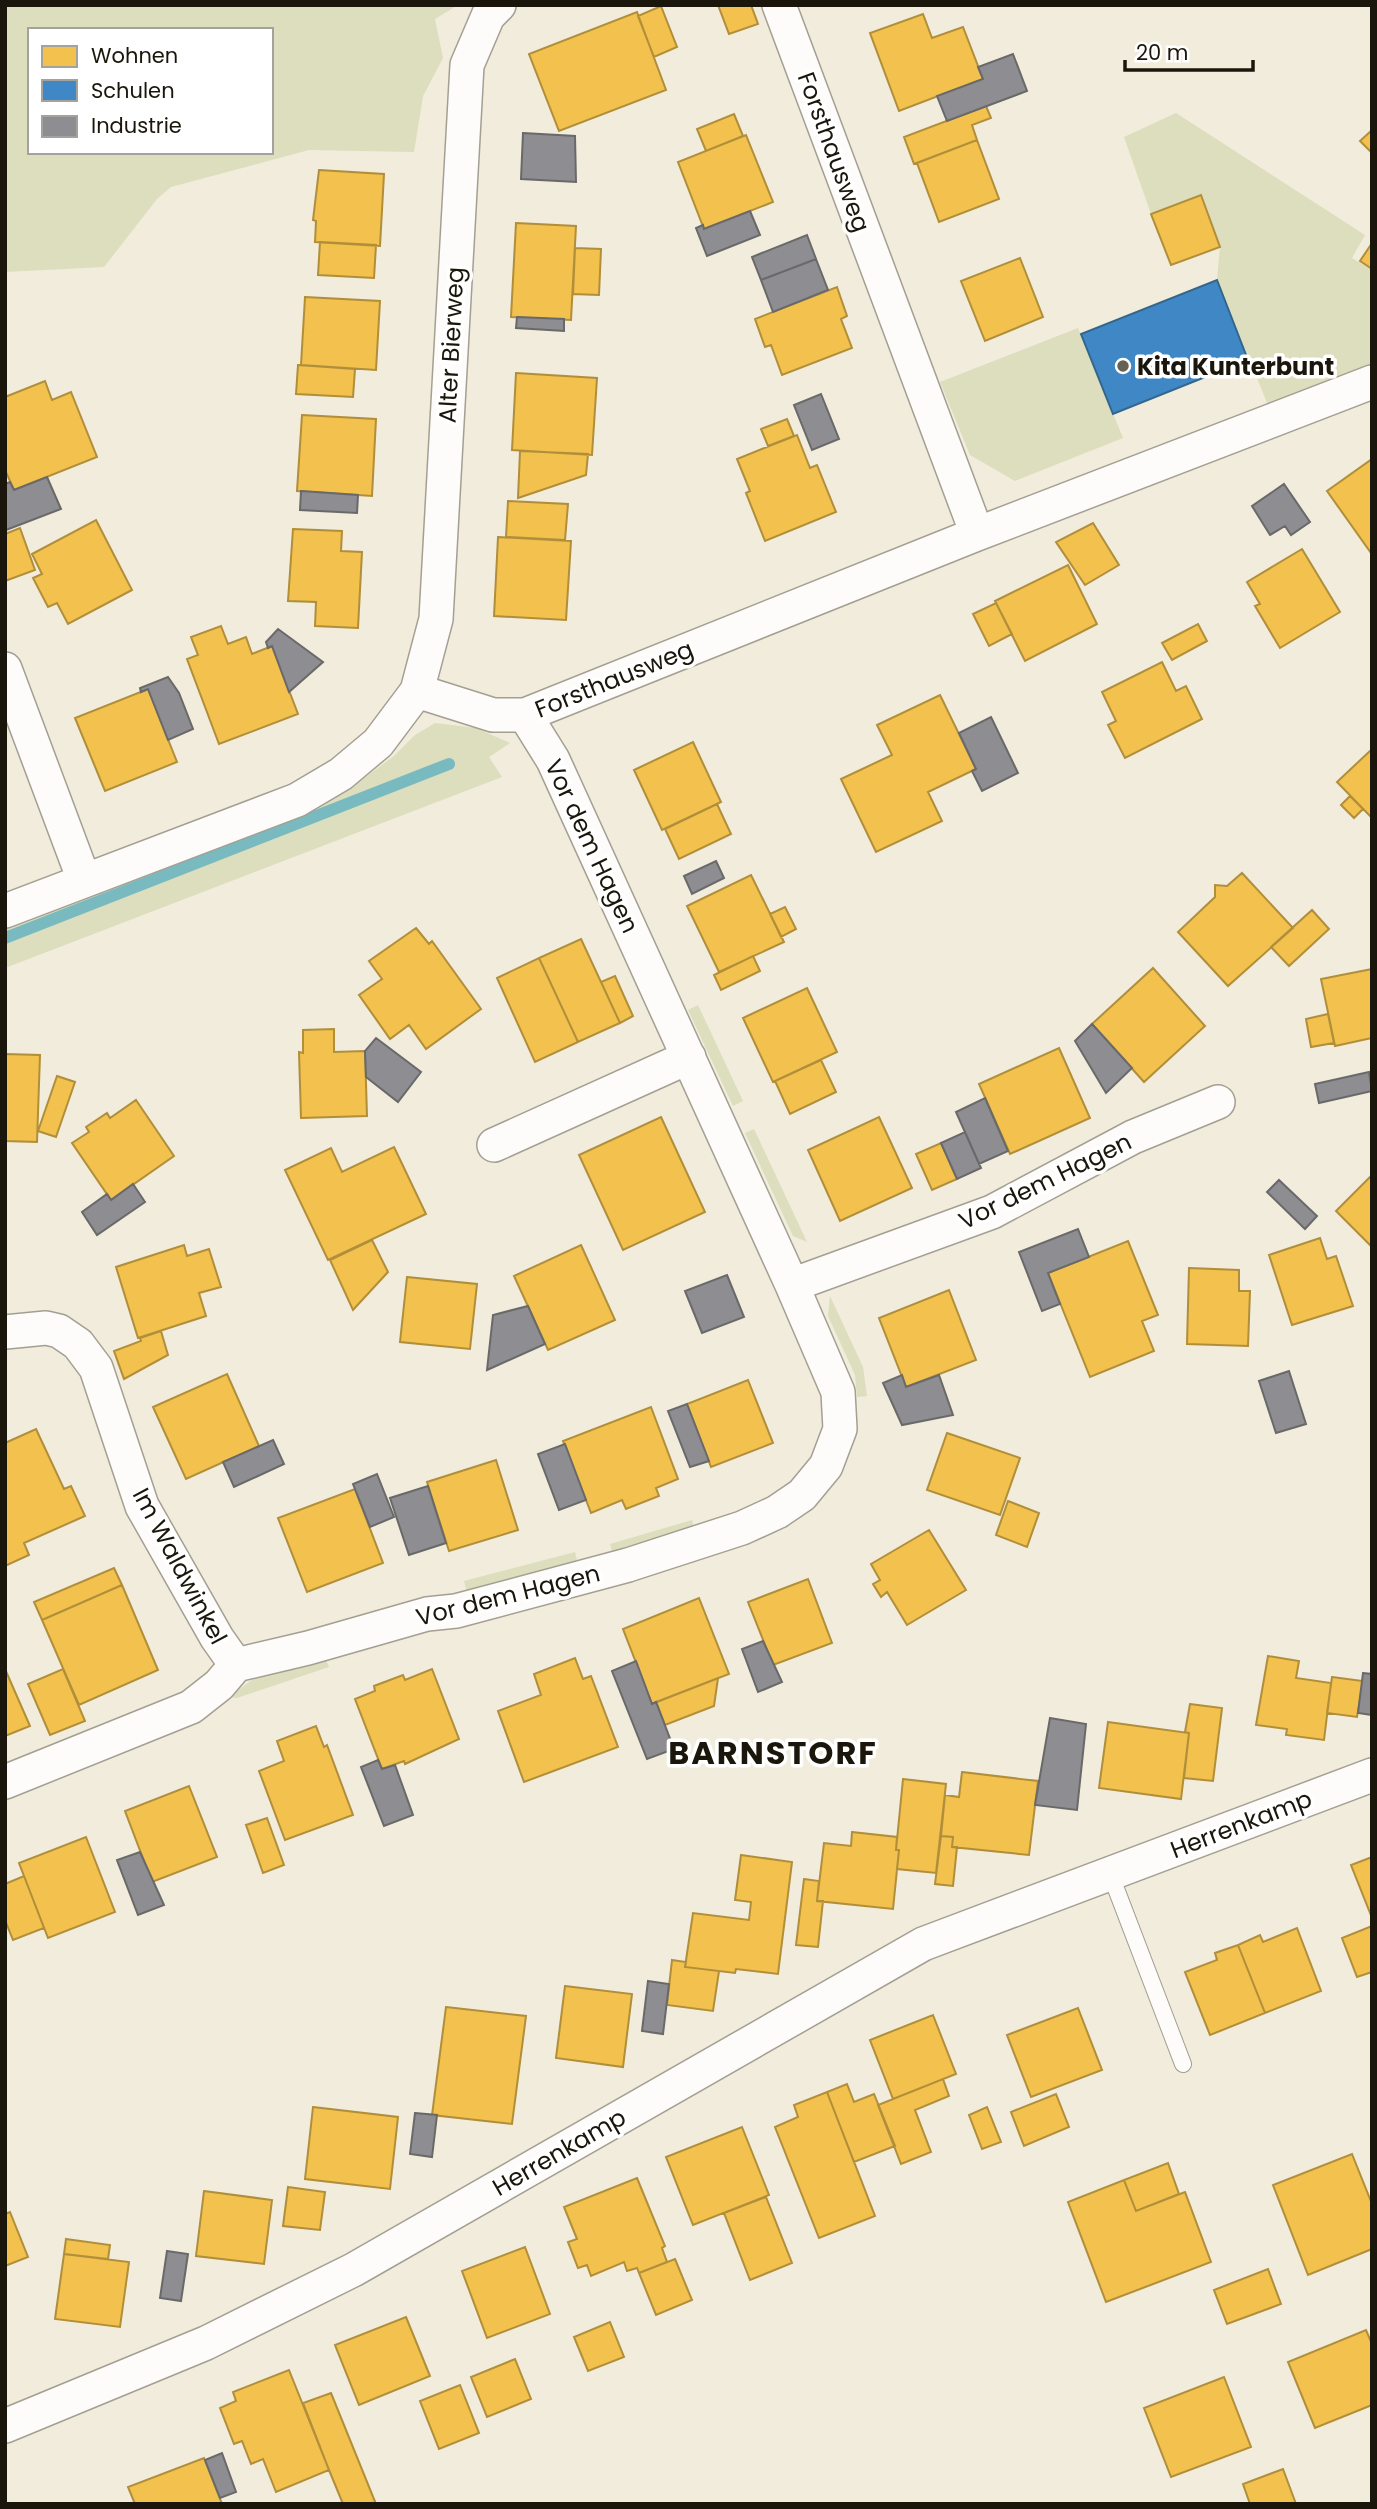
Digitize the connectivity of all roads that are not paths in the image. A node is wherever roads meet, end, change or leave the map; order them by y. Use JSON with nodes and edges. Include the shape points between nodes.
{"nodes":[{"id":1,"x":499,"y":5,"type":"edge"},
{"id":2,"x":779,"y":5,"type":"edge"},
{"id":3,"x":1372,"y":382,"type":"edge"},
{"id":4,"x":977,"y":534,"type":"junction"},
{"id":5,"x":5,"y":668,"type":"edge"},
{"id":6,"x":417,"y":691,"type":"junction"},
{"id":7,"x":525,"y":715,"type":"junction"},
{"id":8,"x":84,"y":880,"type":"junction"},
{"id":9,"x":5,"y":911,"type":"edge"},
{"id":10,"x":689,"y":1057,"type":"junction"},
{"id":11,"x":1218,"y":1102,"type":"dead end"},
{"id":12,"x":494,"y":1145,"type":"dead end"},
{"id":13,"x":792,"y":1285,"type":"junction"},
{"id":14,"x":5,"y":1332,"type":"edge"},
{"id":15,"x":236,"y":1665,"type":"junction"},
{"id":16,"x":1372,"y":1775,"type":"edge"},
{"id":17,"x":5,"y":1782,"type":"edge"},
{"id":18,"x":1110,"y":1873,"type":"junction"},
{"id":19,"x":1183,"y":2064,"type":"dead end"},
{"id":20,"x":5,"y":2426,"type":"edge"}],
"edges":[{"from":1,"to":6,"type":"street","name":"Alter Bierweg","via":[[488,16],[467,65],[436,619]]},
{"from":2,"to":4,"type":"street","name":"Forsthausweg"},
{"from":3,"to":4,"type":"street","name":"Forsthausweg"},
{"from":4,"to":7,"type":"street","name":"Forsthausweg"},
{"from":5,"to":8,"type":"street"},
{"from":6,"to":7,"type":"street","name":"Forsthausweg","via":[[493,715]]},
{"from":6,"to":8,"type":"street","via":[[378,743],[341,774],[297,800]]},
{"from":7,"to":10,"type":"street","name":"Vor dem Hagen","via":[[553,760]]},
{"from":8,"to":9,"type":"street"},
{"from":10,"to":12,"type":"street"},
{"from":10,"to":13,"type":"street","name":"Vor dem Hagen"},
{"from":11,"to":13,"type":"street","name":"Vor dem Hagen","via":[[1133,1137],[992,1212]]},
{"from":13,"to":15,"type":"street","name":"Vor dem Hagen","via":[[838,1392],[841,1429],[826,1466],[802,1495],[742,1528],[628,1565]]},
{"from":14,"to":15,"type":"street","name":"Im Waldwinkel","via":[[59,1331],[78,1344],[96,1368],[142,1506]]},
{"from":15,"to":17,"type":"street","via":[[191,1707]]},
{"from":16,"to":18,"type":"street","name":"Herrenkamp"},
{"from":18,"to":19,"type":"lane"},
{"from":18,"to":20,"type":"street","name":"Herrenkamp","via":[[923,1944],[353,2270],[206,2343]]}]}
